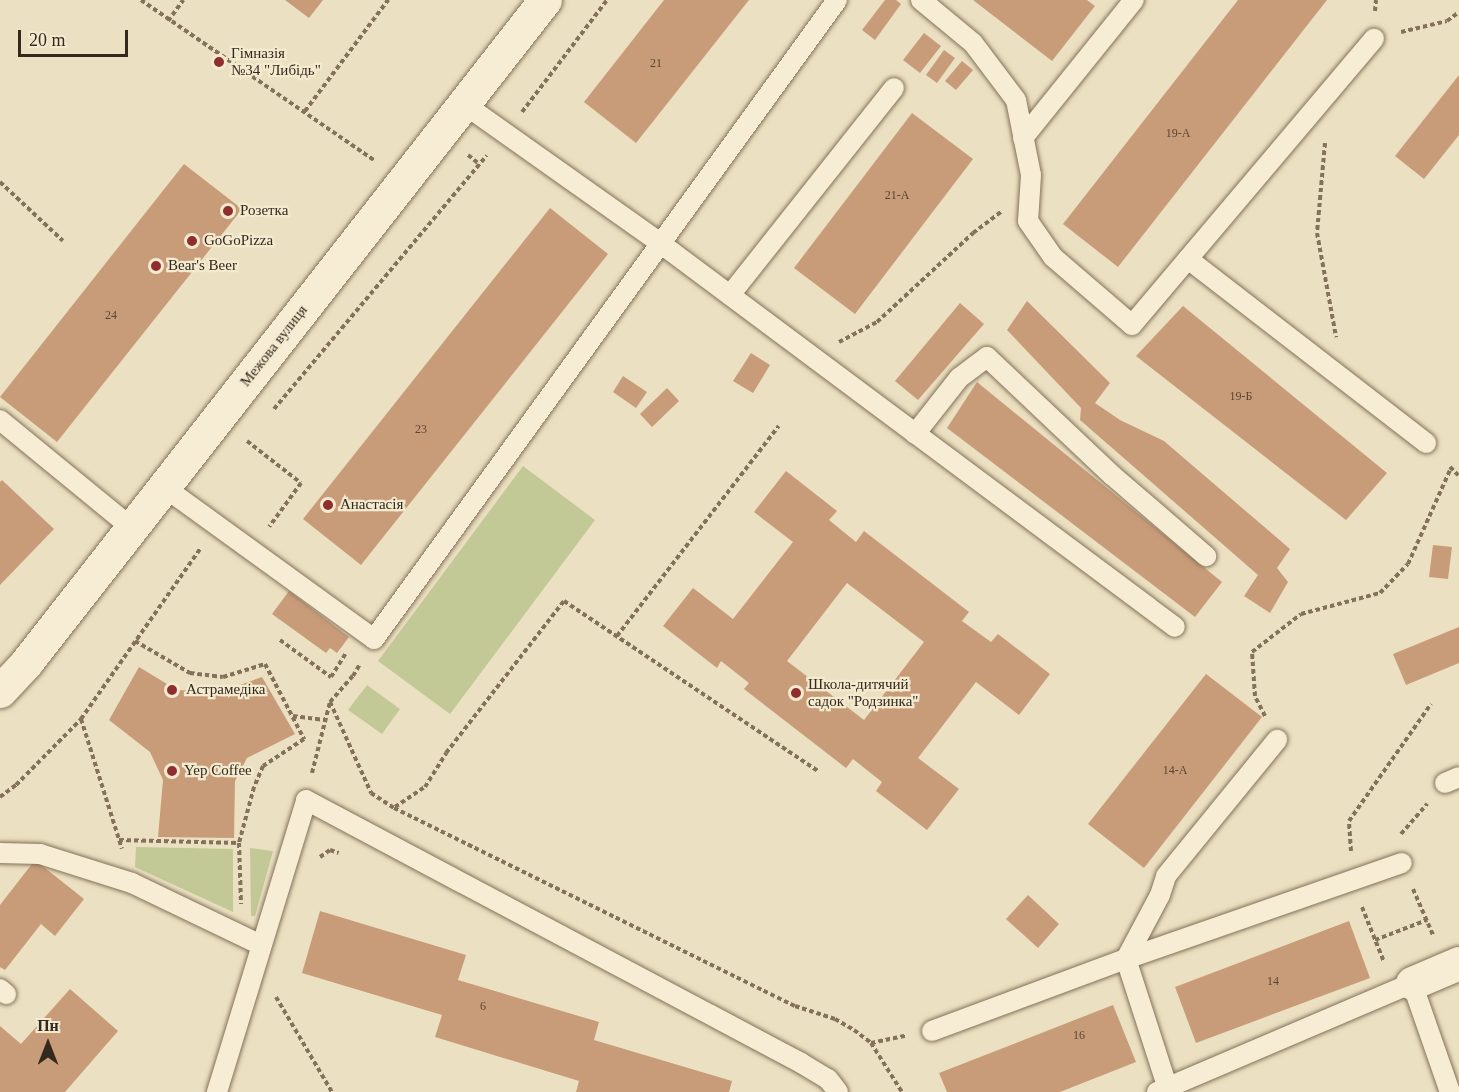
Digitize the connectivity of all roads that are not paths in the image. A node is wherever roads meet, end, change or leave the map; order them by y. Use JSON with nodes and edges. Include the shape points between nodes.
{"nodes":[{"id":1,"x":545,"y":0,"type":"edge"},
{"id":2,"x":837,"y":0,"type":"edge"},
{"id":3,"x":921,"y":0,"type":"edge"},
{"id":4,"x":1134,"y":0,"type":"edge"},
{"id":5,"x":1374,"y":39,"type":"road end"},
{"id":6,"x":894,"y":88,"type":"dead end"},
{"id":7,"x":464,"y":104,"type":"junction"},
{"id":8,"x":1023,"y":138,"type":"junction"},
{"id":9,"x":660,"y":243,"type":"junction"},
{"id":10,"x":1188,"y":259,"type":"junction"},
{"id":11,"x":730,"y":295,"type":"junction"},
{"id":12,"x":0,"y":420,"type":"edge"},
{"id":13,"x":915,"y":434,"type":"junction"},
{"id":14,"x":1426,"y":443,"type":"dead end"},
{"id":15,"x":164,"y":487,"type":"junction"},
{"id":16,"x":132,"y":528,"type":"junction"},
{"id":17,"x":1206,"y":556,"type":"dead end"},
{"id":18,"x":1175,"y":627,"type":"dead end"},
{"id":19,"x":0,"y":691,"type":"edge"},
{"id":20,"x":1277,"y":740,"type":"road end"},
{"id":21,"x":0,"y":853,"type":"edge"},
{"id":22,"x":1402,"y":863,"type":"dead end"},
{"id":23,"x":261,"y":945,"type":"junction"},
{"id":24,"x":1126,"y":959,"type":"junction"},
{"id":25,"x":1459,"y":963,"type":"edge"},
{"id":26,"x":1403,"y":987,"type":"junction"},
{"id":27,"x":932,"y":1031,"type":"dead end"},
{"id":28,"x":1162,"y":1090,"type":"edge"},
{"id":29,"x":217,"y":1092,"type":"edge"},
{"id":30,"x":838,"y":1092,"type":"edge"},
{"id":31,"x":1450,"y":1092,"type":"edge"}],
"edges":[{"from":1,"to":7,"type":"street","name":"Межова вулиця"},
{"from":2,"to":9,"type":"lane"},
{"from":3,"to":8,"type":"lane","via":[[973,43],[1016,100]]},
{"from":4,"to":8,"type":"lane"},
{"from":5,"to":10,"type":"lane"},
{"from":6,"to":11,"type":"lane"},
{"from":7,"to":9,"type":"lane"},
{"from":7,"to":15,"type":"street","name":"Межова вулиця"},
{"from":8,"to":10,"type":"lane","via":[[1031,175],[1028,220],[1053,257],[1132,325]]},
{"from":9,"to":11,"type":"lane"},
{"from":9,"to":15,"type":"lane","via":[[367,634]]},
{"from":10,"to":14,"type":"lane"},
{"from":11,"to":13,"type":"lane"},
{"from":12,"to":16,"type":"lane"},
{"from":13,"to":17,"type":"lane","via":[[959,378],[987,357],[1113,476]]},
{"from":13,"to":18,"type":"lane"},
{"from":15,"to":16,"type":"street","name":"Межова вулиця"},
{"from":16,"to":19,"type":"street","name":"Межова вулиця"},
{"from":20,"to":24,"type":"lane","via":[[1166,876]]},
{"from":21,"to":23,"type":"lane","via":[[40,854],[132,883]]},
{"from":22,"to":24,"type":"lane"},
{"from":23,"to":29,"type":"lane"},
{"from":23,"to":30,"type":"lane","via":[[306,800],[801,1064],[828,1079]]},
{"from":24,"to":27,"type":"lane"},
{"from":24,"to":28,"type":"lane"},
{"from":25,"to":26,"type":"street"},
{"from":26,"to":28,"type":"lane"},
{"from":26,"to":31,"type":"lane"}]}
